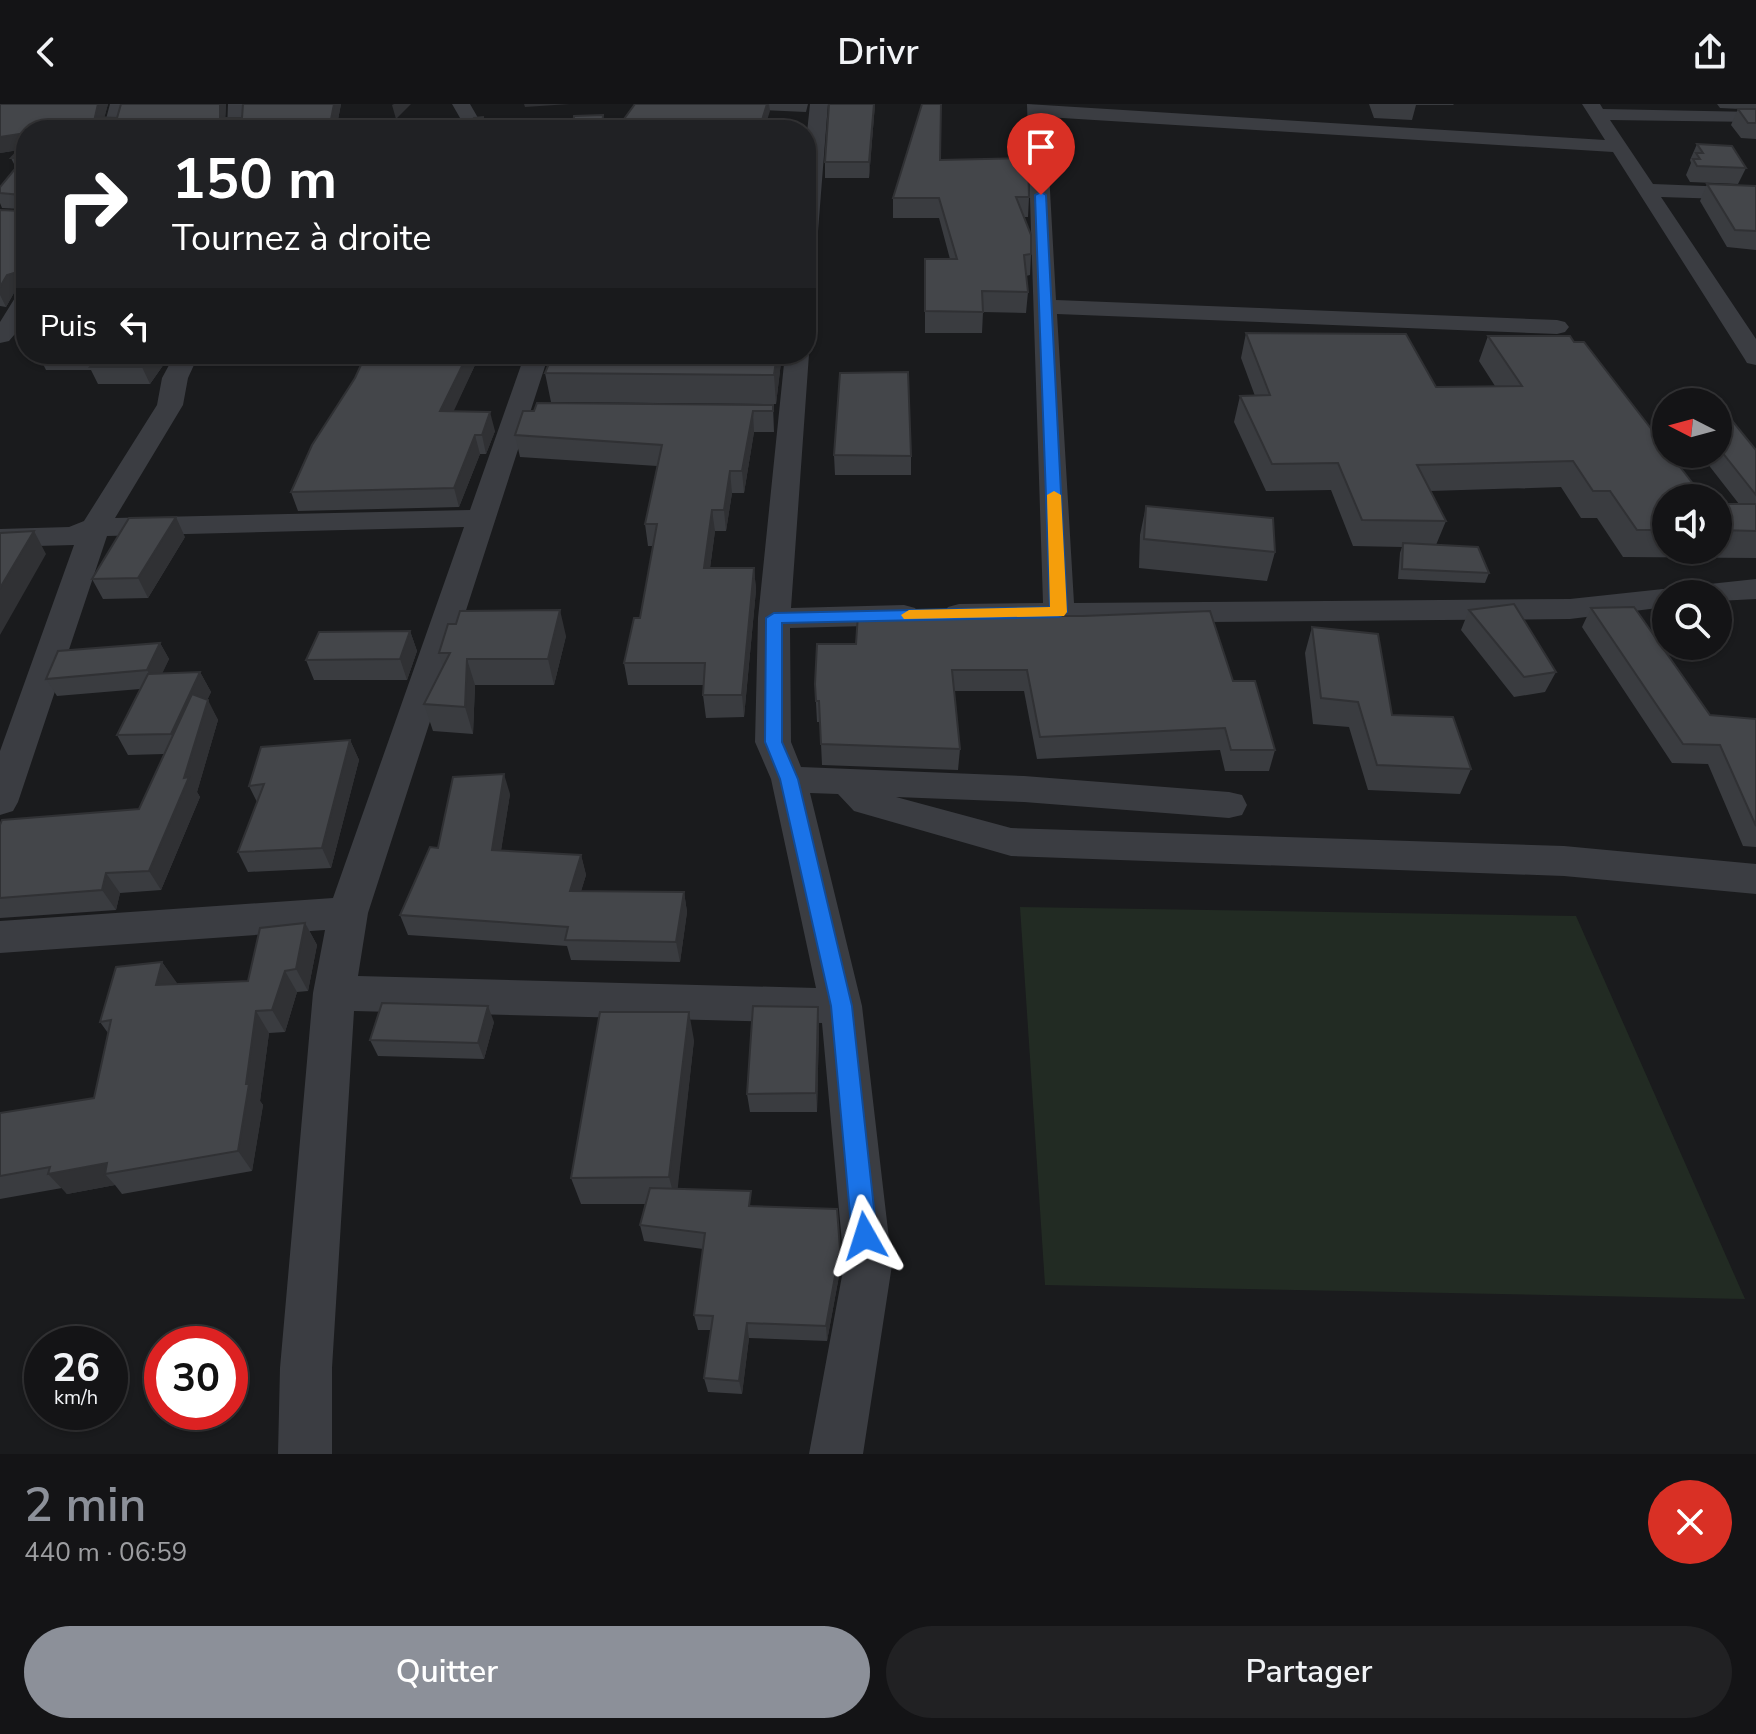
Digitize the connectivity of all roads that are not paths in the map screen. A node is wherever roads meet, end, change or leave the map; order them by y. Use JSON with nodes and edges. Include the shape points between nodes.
{"nodes":[{"id":1,"x":1036,"y":107,"type":"edge"},
{"id":2,"x":1595,"y":109,"type":"edge"},
{"id":3,"x":1756,"y":117,"type":"edge"},
{"id":4,"x":1619,"y":147,"type":"junction"},
{"id":5,"x":1647,"y":190,"type":"junction"},
{"id":6,"x":1756,"y":194,"type":"edge"},
{"id":7,"x":1047,"y":307,"type":"junction"},
{"id":8,"x":16,"y":312,"type":"edge"},
{"id":9,"x":1730,"y":316,"type":"junction"},
{"id":10,"x":1756,"y":319,"type":"edge"},
{"id":11,"x":1557,"y":327,"type":"dead end"},
{"id":12,"x":0,"y":336,"type":"edge"},
{"id":13,"x":1756,"y":358,"type":"edge"},
{"id":14,"x":182,"y":364,"type":"edge"},
{"id":15,"x":536,"y":364,"type":"edge"},
{"id":16,"x":794,"y":364,"type":"edge"},
{"id":17,"x":482,"y":518,"type":"junction"},
{"id":18,"x":95,"y":527,"type":"junction"},
{"id":19,"x":0,"y":538,"type":"edge"},
{"id":20,"x":1756,"y":589,"type":"edge"},
{"id":21,"x":1732,"y":591,"type":"edge"},
{"id":22,"x":1652,"y":599,"type":"edge"},
{"id":23,"x":1059,"y":612,"type":"junction"},
{"id":24,"x":774,"y":618,"type":"junction"},
{"id":25,"x":789,"y":779,"type":"junction"},
{"id":26,"x":848,"y":782,"type":"junction"},
{"id":27,"x":0,"y":802,"type":"edge"},
{"id":28,"x":1229,"y":805,"type":"dead end"},
{"id":29,"x":1756,"y":879,"type":"edge"},
{"id":30,"x":348,"y":913,"type":"junction"},
{"id":31,"x":0,"y":937,"type":"edge"},
{"id":32,"x":334,"y":993,"type":"junction"},
{"id":33,"x":841,"y":1006,"type":"junction"},
{"id":34,"x":305,"y":1454,"type":"edge"},
{"id":35,"x":836,"y":1454,"type":"edge"}],
"edges":[{"from":1,"to":4,"type":"street"},
{"from":1,"to":7,"type":"street"},
{"from":2,"to":3,"type":"street"},
{"from":2,"to":4,"type":"street"},
{"from":4,"to":5,"type":"street"},
{"from":5,"to":6,"type":"street"},
{"from":5,"to":9,"type":"street"},
{"from":7,"to":11,"type":"street"},
{"from":7,"to":23,"type":"street"},
{"from":8,"to":12,"type":"street"},
{"from":9,"to":10,"type":"street"},
{"from":9,"to":13,"type":"street"},
{"from":14,"to":18,"type":"street","via":[[170,405]]},
{"from":15,"to":17,"type":"street","via":[[533,413]]},
{"from":16,"to":24,"type":"street","via":[[776,414]]},
{"from":17,"to":18,"type":"street"},
{"from":17,"to":30,"type":"street"},
{"from":18,"to":19,"type":"street","via":[[73,536]]},
{"from":18,"to":27,"type":"street"},
{"from":20,"to":21,"type":"street"},
{"from":22,"to":23,"type":"street","via":[[1570,609]]},
{"from":23,"to":24,"type":"street"},
{"from":24,"to":25,"type":"street","via":[[773,742]]},
{"from":25,"to":26,"type":"street"},
{"from":25,"to":33,"type":"street"},
{"from":26,"to":28,"type":"street"},
{"from":26,"to":29,"type":"street","via":[[867,802],[1011,842],[1564,861]]},
{"from":30,"to":31,"type":"street"},
{"from":30,"to":32,"type":"street"},
{"from":32,"to":33,"type":"street"},
{"from":32,"to":34,"type":"street","via":[[306,1368]]},
{"from":33,"to":35,"type":"street","via":[[868,1265]]}]}
